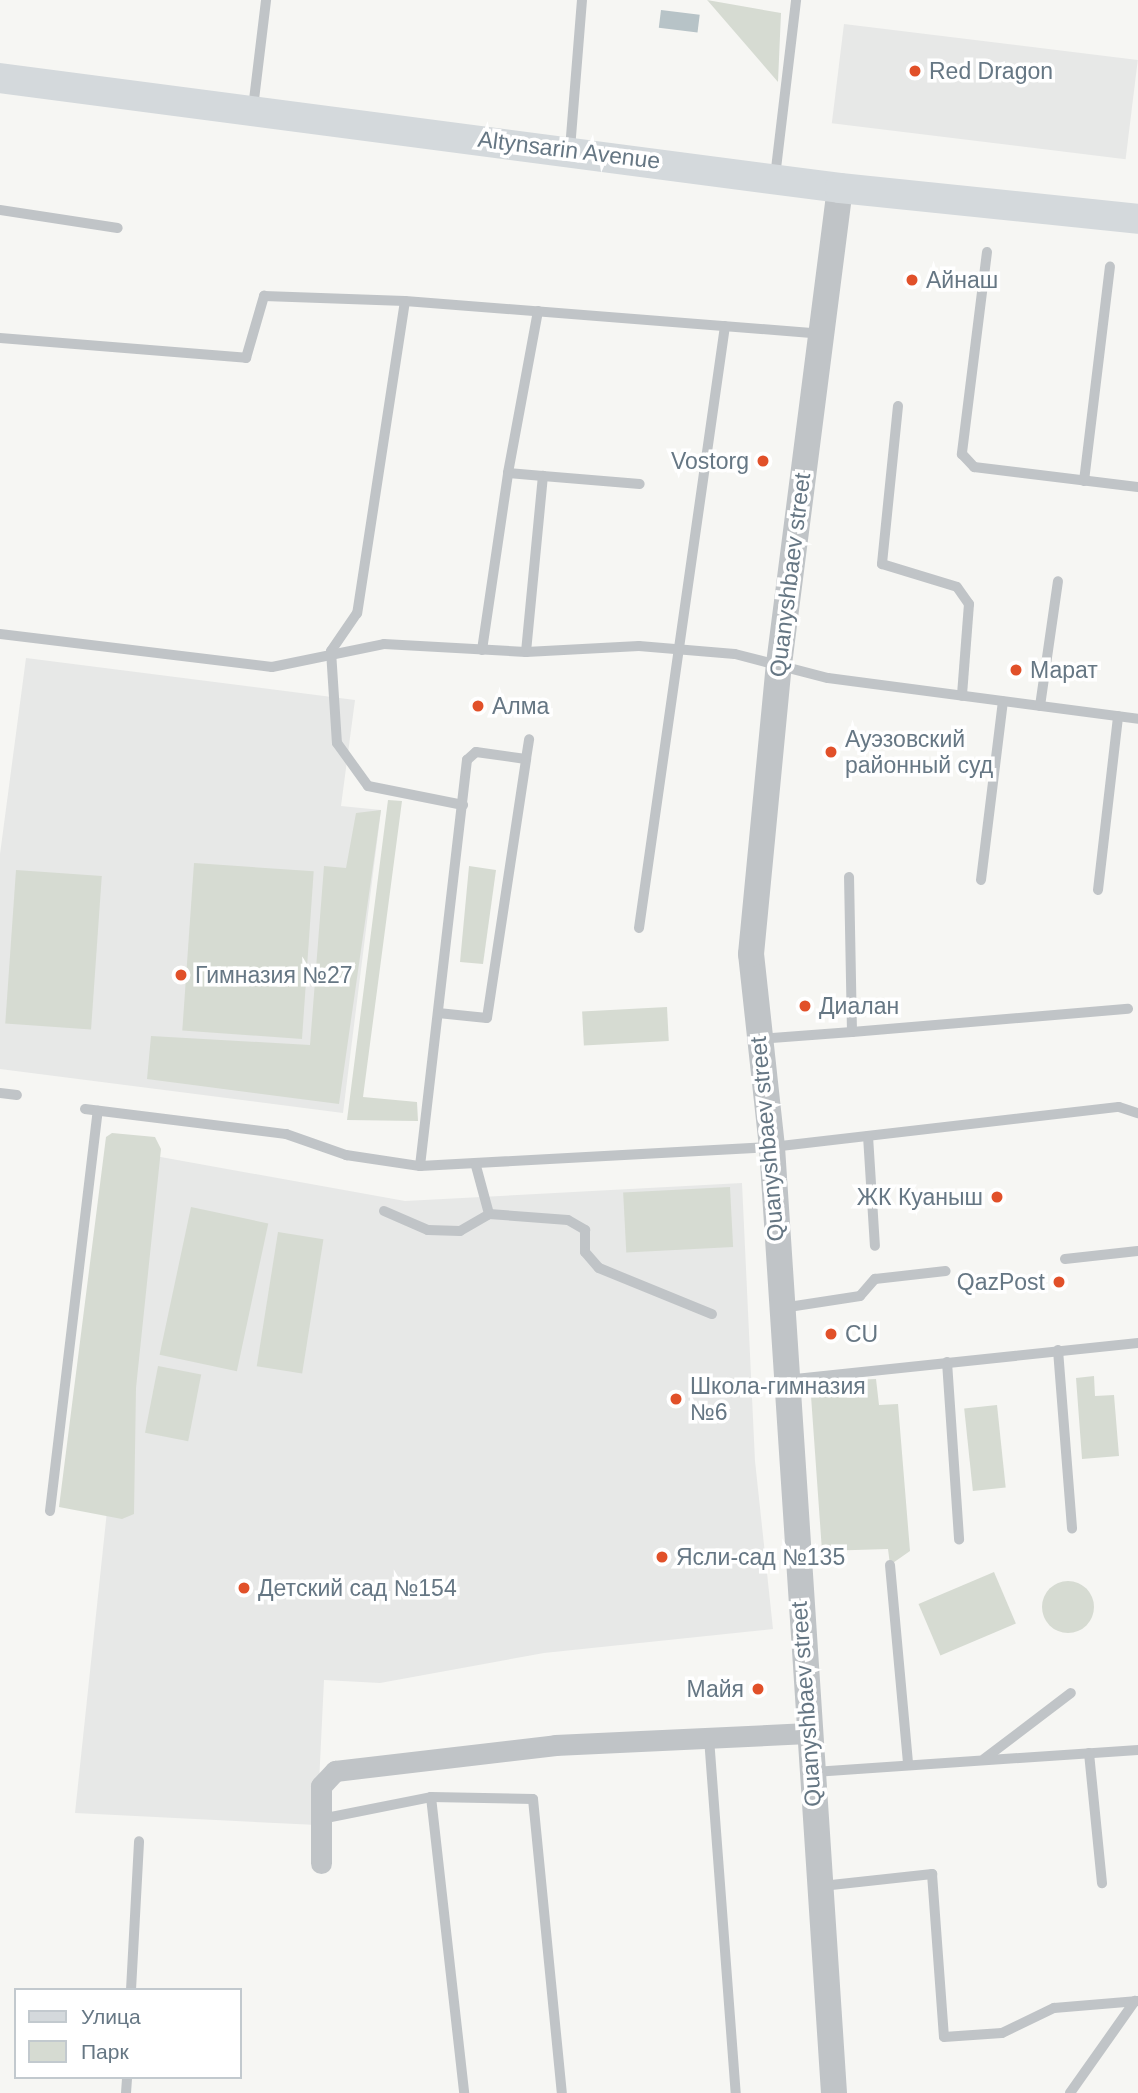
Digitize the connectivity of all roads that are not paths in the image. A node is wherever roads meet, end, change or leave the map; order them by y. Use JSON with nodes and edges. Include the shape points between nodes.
{"nodes":[{"id":1,"x":266,"y":0,"type":"edge"},
{"id":2,"x":582,"y":0,"type":"edge"},
{"id":3,"x":796,"y":0,"type":"edge"},
{"id":4,"x":0,"y":78,"type":"edge"},
{"id":5,"x":253,"y":112,"type":"junction"},
{"id":6,"x":570,"y":149,"type":"junction"},
{"id":7,"x":775,"y":177,"type":"junction"},
{"id":8,"x":840,"y":188,"type":"junction"},
{"id":9,"x":0,"y":210,"type":"edge"},
{"id":10,"x":1138,"y":219,"type":"edge"},
{"id":11,"x":118,"y":228,"type":"dead end"},
{"id":12,"x":987,"y":252,"type":"dead end"},
{"id":13,"x":1110,"y":267,"type":"dead end"},
{"id":14,"x":405,"y":301,"type":"junction"},
{"id":15,"x":538,"y":311,"type":"junction"},
{"id":16,"x":725,"y":326,"type":"junction"},
{"id":17,"x":821,"y":334,"type":"junction"},
{"id":18,"x":0,"y":338,"type":"edge"},
{"id":19,"x":898,"y":406,"type":"dead end"},
{"id":20,"x":508,"y":472,"type":"junction"},
{"id":21,"x":542,"y":477,"type":"junction"},
{"id":22,"x":1084,"y":481,"type":"junction"},
{"id":23,"x":640,"y":484,"type":"dead end"},
{"id":24,"x":1138,"y":487,"type":"edge"},
{"id":25,"x":1058,"y":581,"type":"dead end"},
{"id":26,"x":0,"y":634,"type":"edge"},
{"id":27,"x":676,"y":648,"type":"junction"},
{"id":28,"x":482,"y":650,"type":"junction"},
{"id":29,"x":331,"y":651,"type":"junction"},
{"id":30,"x":526,"y":652,"type":"junction"},
{"id":31,"x":779,"y":664,"type":"junction"},
{"id":32,"x":962,"y":696,"type":"junction"},
{"id":33,"x":1003,"y":701,"type":"junction"},
{"id":34,"x":1040,"y":706,"type":"junction"},
{"id":35,"x":1118,"y":716,"type":"junction"},
{"id":36,"x":1138,"y":719,"type":"edge"},
{"id":37,"x":529,"y":739,"type":"dead end"},
{"id":38,"x":526,"y":759,"type":"junction"},
{"id":39,"x":463,"y":805,"type":"junction"},
{"id":40,"x":849,"y":877,"type":"dead end"},
{"id":41,"x":981,"y":880,"type":"dead end"},
{"id":42,"x":1098,"y":890,"type":"dead end"},
{"id":43,"x":639,"y":928,"type":"dead end"},
{"id":44,"x":1128,"y":1009,"type":"dead end"},
{"id":45,"x":438,"y":1013,"type":"junction"},
{"id":46,"x":852,"y":1032,"type":"junction"},
{"id":47,"x":758,"y":1039,"type":"junction"},
{"id":48,"x":0,"y":1093,"type":"edge"},
{"id":49,"x":17,"y":1095,"type":"dead end"},
{"id":50,"x":85,"y":1109,"type":"dead end"},
{"id":51,"x":98,"y":1111,"type":"junction"},
{"id":52,"x":1138,"y":1113,"type":"edge"},
{"id":53,"x":868,"y":1136,"type":"junction"},
{"id":54,"x":772,"y":1147,"type":"junction"},
{"id":55,"x":420,"y":1166,"type":"junction"},
{"id":56,"x":476,"y":1166,"type":"junction"},
{"id":57,"x":384,"y":1211,"type":"dead end"},
{"id":58,"x":489,"y":1214,"type":"junction"},
{"id":59,"x":875,"y":1246,"type":"dead end"},
{"id":60,"x":1138,"y":1251,"type":"edge"},
{"id":61,"x":1065,"y":1259,"type":"dead end"},
{"id":62,"x":946,"y":1271,"type":"dead end"},
{"id":63,"x":780,"y":1309,"type":"junction"},
{"id":64,"x":712,"y":1314,"type":"dead end"},
{"id":65,"x":1138,"y":1343,"type":"edge"},
{"id":66,"x":1058,"y":1350,"type":"junction"},
{"id":67,"x":947,"y":1362,"type":"junction"},
{"id":68,"x":783,"y":1380,"type":"junction"},
{"id":69,"x":50,"y":1511,"type":"dead end"},
{"id":70,"x":1072,"y":1528,"type":"dead end"},
{"id":71,"x":959,"y":1540,"type":"dead end"},
{"id":72,"x":890,"y":1565,"type":"dead end"},
{"id":73,"x":1071,"y":1693,"type":"dead end"},
{"id":74,"x":808,"y":1733,"type":"junction"},
{"id":75,"x":709,"y":1738,"type":"junction"},
{"id":76,"x":1138,"y":1750,"type":"edge"},
{"id":77,"x":1089,"y":1753,"type":"junction"},
{"id":78,"x":984,"y":1759,"type":"junction"},
{"id":79,"x":908,"y":1764,"type":"junction"},
{"id":80,"x":811,"y":1772,"type":"junction"},
{"id":81,"x":431,"y":1797,"type":"junction"},
{"id":82,"x":321,"y":1819,"type":"junction"},
{"id":83,"x":139,"y":1841,"type":"dead end"},
{"id":84,"x":321,"y":1863,"type":"dead end"},
{"id":85,"x":1102,"y":1883,"type":"dead end"},
{"id":86,"x":819,"y":1886,"type":"junction"},
{"id":87,"x":131,"y":1988,"type":"edge"},
{"id":88,"x":1136,"y":2001,"type":"edge"},
{"id":89,"x":464,"y":2093,"type":"edge"},
{"id":90,"x":562,"y":2093,"type":"edge"},
{"id":91,"x":736,"y":2093,"type":"edge"},
{"id":92,"x":834,"y":2093,"type":"edge"},
{"id":93,"x":1070,"y":2093,"type":"edge"}],
"edges":[{"from":1,"to":5,"type":"lane"},
{"from":2,"to":6,"type":"lane"},
{"from":3,"to":7,"type":"lane"},
{"from":4,"to":5,"type":"main road","name":"Altynsarin Avenue"},
{"from":5,"to":6,"type":"main road","name":"Altynsarin Avenue"},
{"from":6,"to":7,"type":"main road","name":"Altynsarin Avenue"},
{"from":7,"to":8,"type":"main road","name":"Altynsarin Avenue"},
{"from":8,"to":10,"type":"main road","name":"Altynsarin Avenue"},
{"from":8,"to":17,"type":"street","name":"Quanyshbaev street"},
{"from":9,"to":11,"type":"lane"},
{"from":12,"to":22,"type":"lane","via":[[962,454],[974,467]]},
{"from":13,"to":22,"type":"lane"},
{"from":14,"to":15,"type":"lane"},
{"from":14,"to":18,"type":"lane","via":[[264,296],[246,358]]},
{"from":14,"to":29,"type":"lane","via":[[356,613]]},
{"from":15,"to":16,"type":"lane"},
{"from":15,"to":20,"type":"lane"},
{"from":16,"to":17,"type":"lane"},
{"from":16,"to":27,"type":"lane"},
{"from":17,"to":31,"type":"street","name":"Quanyshbaev street"},
{"from":19,"to":32,"type":"lane","via":[[883,564],[957,587],[970,604]]},
{"from":20,"to":21,"type":"lane"},
{"from":20,"to":28,"type":"lane"},
{"from":21,"to":23,"type":"lane"},
{"from":21,"to":30,"type":"lane"},
{"from":22,"to":24,"type":"lane"},
{"from":25,"to":34,"type":"lane"},
{"from":26,"to":29,"type":"lane","via":[[272,667]]},
{"from":27,"to":30,"type":"lane"},
{"from":27,"to":31,"type":"lane"},
{"from":27,"to":43,"type":"lane"},
{"from":28,"to":29,"type":"lane","via":[[384,644]]},
{"from":28,"to":30,"type":"lane"},
{"from":29,"to":39,"type":"lane","via":[[337,743],[349,768],[369,786]]},
{"from":31,"to":32,"type":"lane","via":[[828,678]]},
{"from":31,"to":47,"type":"street","name":"Quanyshbaev street","via":[[751,954]]},
{"from":32,"to":33,"type":"lane"},
{"from":33,"to":34,"type":"lane"},
{"from":33,"to":41,"type":"lane"},
{"from":34,"to":35,"type":"lane"},
{"from":35,"to":36,"type":"lane"},
{"from":35,"to":42,"type":"lane"},
{"from":37,"to":38,"type":"lane"},
{"from":38,"to":39,"type":"lane","via":[[470,755]]},
{"from":38,"to":45,"type":"lane","via":[[487,1018]]},
{"from":39,"to":45,"type":"lane"},
{"from":40,"to":46,"type":"lane"},
{"from":44,"to":46,"type":"lane"},
{"from":45,"to":55,"type":"lane"},
{"from":46,"to":47,"type":"lane"},
{"from":47,"to":54,"type":"street","name":"Quanyshbaev street"},
{"from":48,"to":49,"type":"lane"},
{"from":50,"to":51,"type":"lane"},
{"from":51,"to":55,"type":"lane","via":[[286,1134],[346,1155]]},
{"from":51,"to":69,"type":"lane"},
{"from":52,"to":53,"type":"lane","via":[[1119,1107]]},
{"from":53,"to":54,"type":"lane"},
{"from":53,"to":59,"type":"lane"},
{"from":54,"to":56,"type":"lane"},
{"from":54,"to":63,"type":"street","name":"Quanyshbaev street"},
{"from":55,"to":56,"type":"lane"},
{"from":56,"to":58,"type":"lane"},
{"from":57,"to":58,"type":"lane","via":[[428,1230],[460,1231]]},
{"from":58,"to":64,"type":"lane","via":[[568,1220],[585,1230],[585,1252],[599,1268]]},
{"from":60,"to":61,"type":"lane"},
{"from":62,"to":63,"type":"lane","via":[[875,1279],[860,1296]]},
{"from":63,"to":68,"type":"street","name":"Quanyshbaev street"},
{"from":65,"to":66,"type":"lane"},
{"from":66,"to":67,"type":"lane"},
{"from":66,"to":70,"type":"lane"},
{"from":67,"to":68,"type":"lane"},
{"from":67,"to":71,"type":"lane"},
{"from":68,"to":74,"type":"street","name":"Quanyshbaev street"},
{"from":72,"to":79,"type":"lane"},
{"from":73,"to":78,"type":"lane"},
{"from":74,"to":75,"type":"street"},
{"from":74,"to":80,"type":"street","name":"Quanyshbaev street"},
{"from":75,"to":82,"type":"street","via":[[555,1745],[335,1771],[321,1786]]},
{"from":75,"to":91,"type":"lane"},
{"from":76,"to":77,"type":"lane"},
{"from":77,"to":78,"type":"lane"},
{"from":77,"to":85,"type":"lane"},
{"from":78,"to":79,"type":"lane"},
{"from":79,"to":80,"type":"lane"},
{"from":80,"to":86,"type":"street","name":"Quanyshbaev street"},
{"from":81,"to":82,"type":"lane"},
{"from":81,"to":89,"type":"lane"},
{"from":81,"to":90,"type":"lane","via":[[527,1795],[538,1806]]},
{"from":82,"to":84,"type":"street"},
{"from":83,"to":87,"type":"lane"},
{"from":86,"to":88,"type":"lane","via":[[932,1874],[944,2037],[1002,2033],[1054,2008]]},
{"from":86,"to":92,"type":"street","name":"Quanyshbaev street"},
{"from":88,"to":93,"type":"lane"}]}
